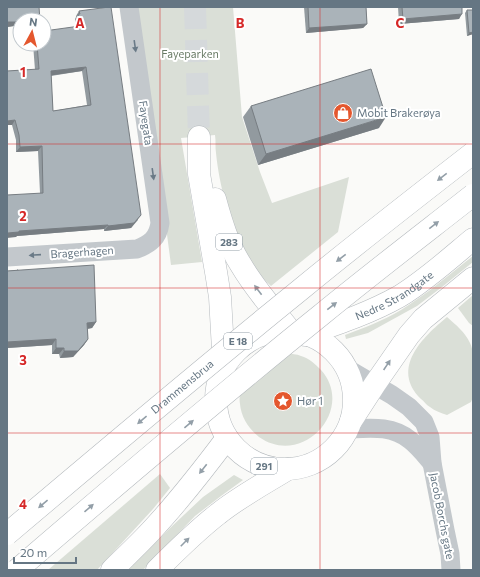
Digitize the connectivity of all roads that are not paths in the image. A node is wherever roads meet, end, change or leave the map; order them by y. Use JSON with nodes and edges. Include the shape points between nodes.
{"nodes":[{"id":1,"x":129,"y":7,"type":"edge"},
{"id":2,"x":473,"y":153,"type":"edge"},
{"id":3,"x":473,"y":195,"type":"edge"},
{"id":4,"x":154,"y":238,"type":"joint"},
{"id":5,"x":473,"y":239,"type":"edge"},
{"id":6,"x":7,"y":257,"type":"edge"},
{"id":7,"x":473,"y":278,"type":"edge"},
{"id":8,"x":298,"y":333,"type":"junction"},
{"id":9,"x":224,"y":367,"type":"junction"},
{"id":10,"x":346,"y":368,"type":"junction"},
{"id":11,"x":375,"y":384,"type":"junction"},
{"id":12,"x":349,"y":425,"type":"junction"},
{"id":13,"x":226,"y":438,"type":"junction"},
{"id":14,"x":432,"y":463,"type":"junction"},
{"id":15,"x":288,"y":470,"type":"junction"},
{"id":16,"x":7,"y":534,"type":"edge"},
{"id":17,"x":17,"y":570,"type":"edge"},
{"id":18,"x":112,"y":570,"type":"edge"},
{"id":19,"x":157,"y":570,"type":"edge"},
{"id":20,"x":451,"y":570,"type":"edge"}],
"edges":[{"from":1,"to":4,"type":"street","name":"Fayegata","one_way":true,"via":[[160,223]]},
{"from":2,"to":16,"type":"main road","name":"Drammensbrua","number":"E 18","one_way":true,"bridge":true,"via":[[222,353]]},
{"from":17,"to":3,"type":"main road","one_way":true,"bridge":true,"via":[[322,314]]},
{"from":4,"to":6,"type":"street","name":"Bragerhagen","one_way":true,"via":[[148,245],[137,249]]},
{"from":5,"to":8,"type":"main road","name":"Nedre Strandgate","via":[[400,296],[355,317]]},
{"from":11,"to":7,"type":"main road","one_way":true,"via":[[423,319]]},
{"from":8,"to":9,"type":"main road","number":"291","via":[[278,332],[252,339],[241,347]]},
{"from":8,"to":9,"type":"main road","number":"283","one_way":true,"via":[[248,277],[240,264],[220,216],[199,136],[200,174],[220,297]]},
{"from":8,"to":10,"type":"main road","number":"291","via":[[329,347]]},
{"from":9,"to":13,"type":"main road","number":"291","via":[[216,392],[216,406],[217,417]]},
{"from":10,"to":11,"type":"street","name":"Jacob Borchs gate"},
{"from":10,"to":12,"type":"main road","number":"291","via":[[354,394]]},
{"from":11,"to":12,"type":"main road"},
{"from":11,"to":14,"type":"street","name":"Jacob Borchs gate","via":[[409,407],[424,422],[430,437]]},
{"from":12,"to":14,"type":"street","name":"Jacob Borchs gate","via":[[399,432],[412,441]]},
{"from":12,"to":15,"type":"main road","number":"291","via":[[340,442],[330,453],[317,462]]},
{"from":13,"to":15,"type":"main road","number":"291","via":[[247,458],[260,465]]},
{"from":13,"to":18,"type":"main road","one_way":true,"via":[[183,494]]},
{"from":14,"to":20,"type":"street","name":"Jacob Borchs gate"},
{"from":19,"to":15,"type":"main road","number":"291","one_way":true,"via":[[191,536],[219,513]]}]}
